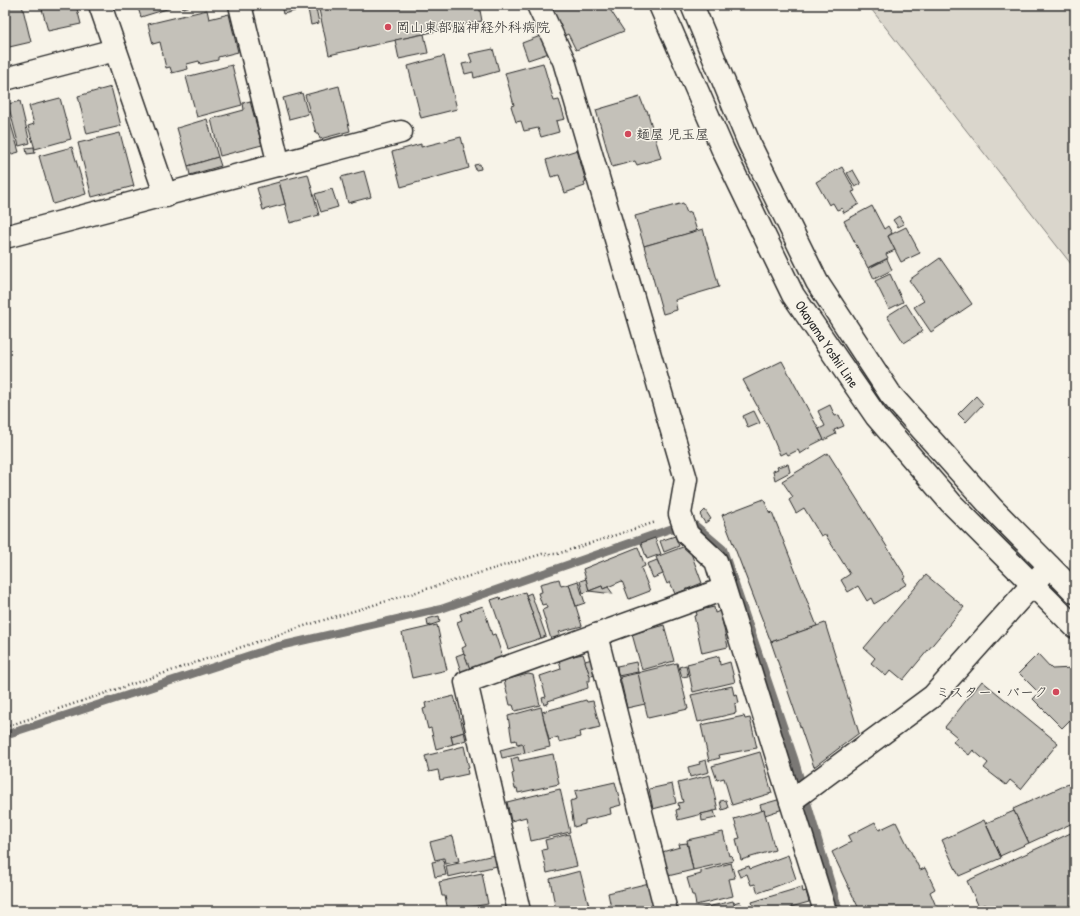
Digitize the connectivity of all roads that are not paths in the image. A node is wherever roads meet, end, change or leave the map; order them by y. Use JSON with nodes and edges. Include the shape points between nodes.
{"nodes":[{"id":1,"x":100,"y":5,"type":"edge"},
{"id":2,"x":240,"y":5,"type":"edge"},
{"id":3,"x":538,"y":5,"type":"edge"},
{"id":4,"x":660,"y":5,"type":"edge"},
{"id":5,"x":692,"y":5,"type":"edge"},
{"id":6,"x":116,"y":50,"type":"junction"},
{"id":7,"x":5,"y":79,"type":"edge"},
{"id":8,"x":401,"y":132,"type":"dead end"},
{"id":9,"x":279,"y":165,"type":"junction"},
{"id":10,"x":166,"y":196,"type":"junction"},
{"id":11,"x":5,"y":237,"type":"edge"},
{"id":12,"x":1049,"y":566,"type":"junction"},
{"id":13,"x":1033,"y":586,"type":"junction"},
{"id":14,"x":724,"y":589,"type":"junction"},
{"id":15,"x":1075,"y":592,"type":"edge"},
{"id":16,"x":1075,"y":627,"type":"edge"},
{"id":17,"x":596,"y":636,"type":"junction"},
{"id":18,"x":791,"y":801,"type":"junction"},
{"id":19,"x":519,"y":911,"type":"edge"},
{"id":20,"x":666,"y":911,"type":"edge"},
{"id":21,"x":826,"y":911,"type":"edge"}],
"edges":[{"from":1,"to":6,"type":"street"},
{"from":2,"to":9,"type":"street"},
{"from":3,"to":14,"type":"street","via":[[564,61],[686,479],[680,514],[687,534],[716,562]]},
{"from":4,"to":13,"type":"street","name":"Okayama Yoshii Line","via":[[722,150],[793,295],[876,416],[951,503]]},
{"from":5,"to":12,"type":"street","name":"Okayama Yoshii Line","via":[[749,143],[817,282],[891,395],[993,509]]},
{"from":6,"to":7,"type":"street"},
{"from":6,"to":10,"type":"street"},
{"from":8,"to":9,"type":"street"},
{"from":9,"to":10,"type":"street"},
{"from":10,"to":11,"type":"street"},
{"from":12,"to":13,"type":"street"},
{"from":12,"to":15,"type":"street","name":"Okayama Yoshii Line"},
{"from":13,"to":16,"type":"street","name":"Okayama Yoshii Line"},
{"from":13,"to":18,"type":"street","via":[[933,696]]},
{"from":14,"to":17,"type":"street"},
{"from":14,"to":18,"type":"street"},
{"from":17,"to":19,"type":"street","via":[[466,682]]},
{"from":17,"to":20,"type":"street"},
{"from":18,"to":21,"type":"street"}]}
